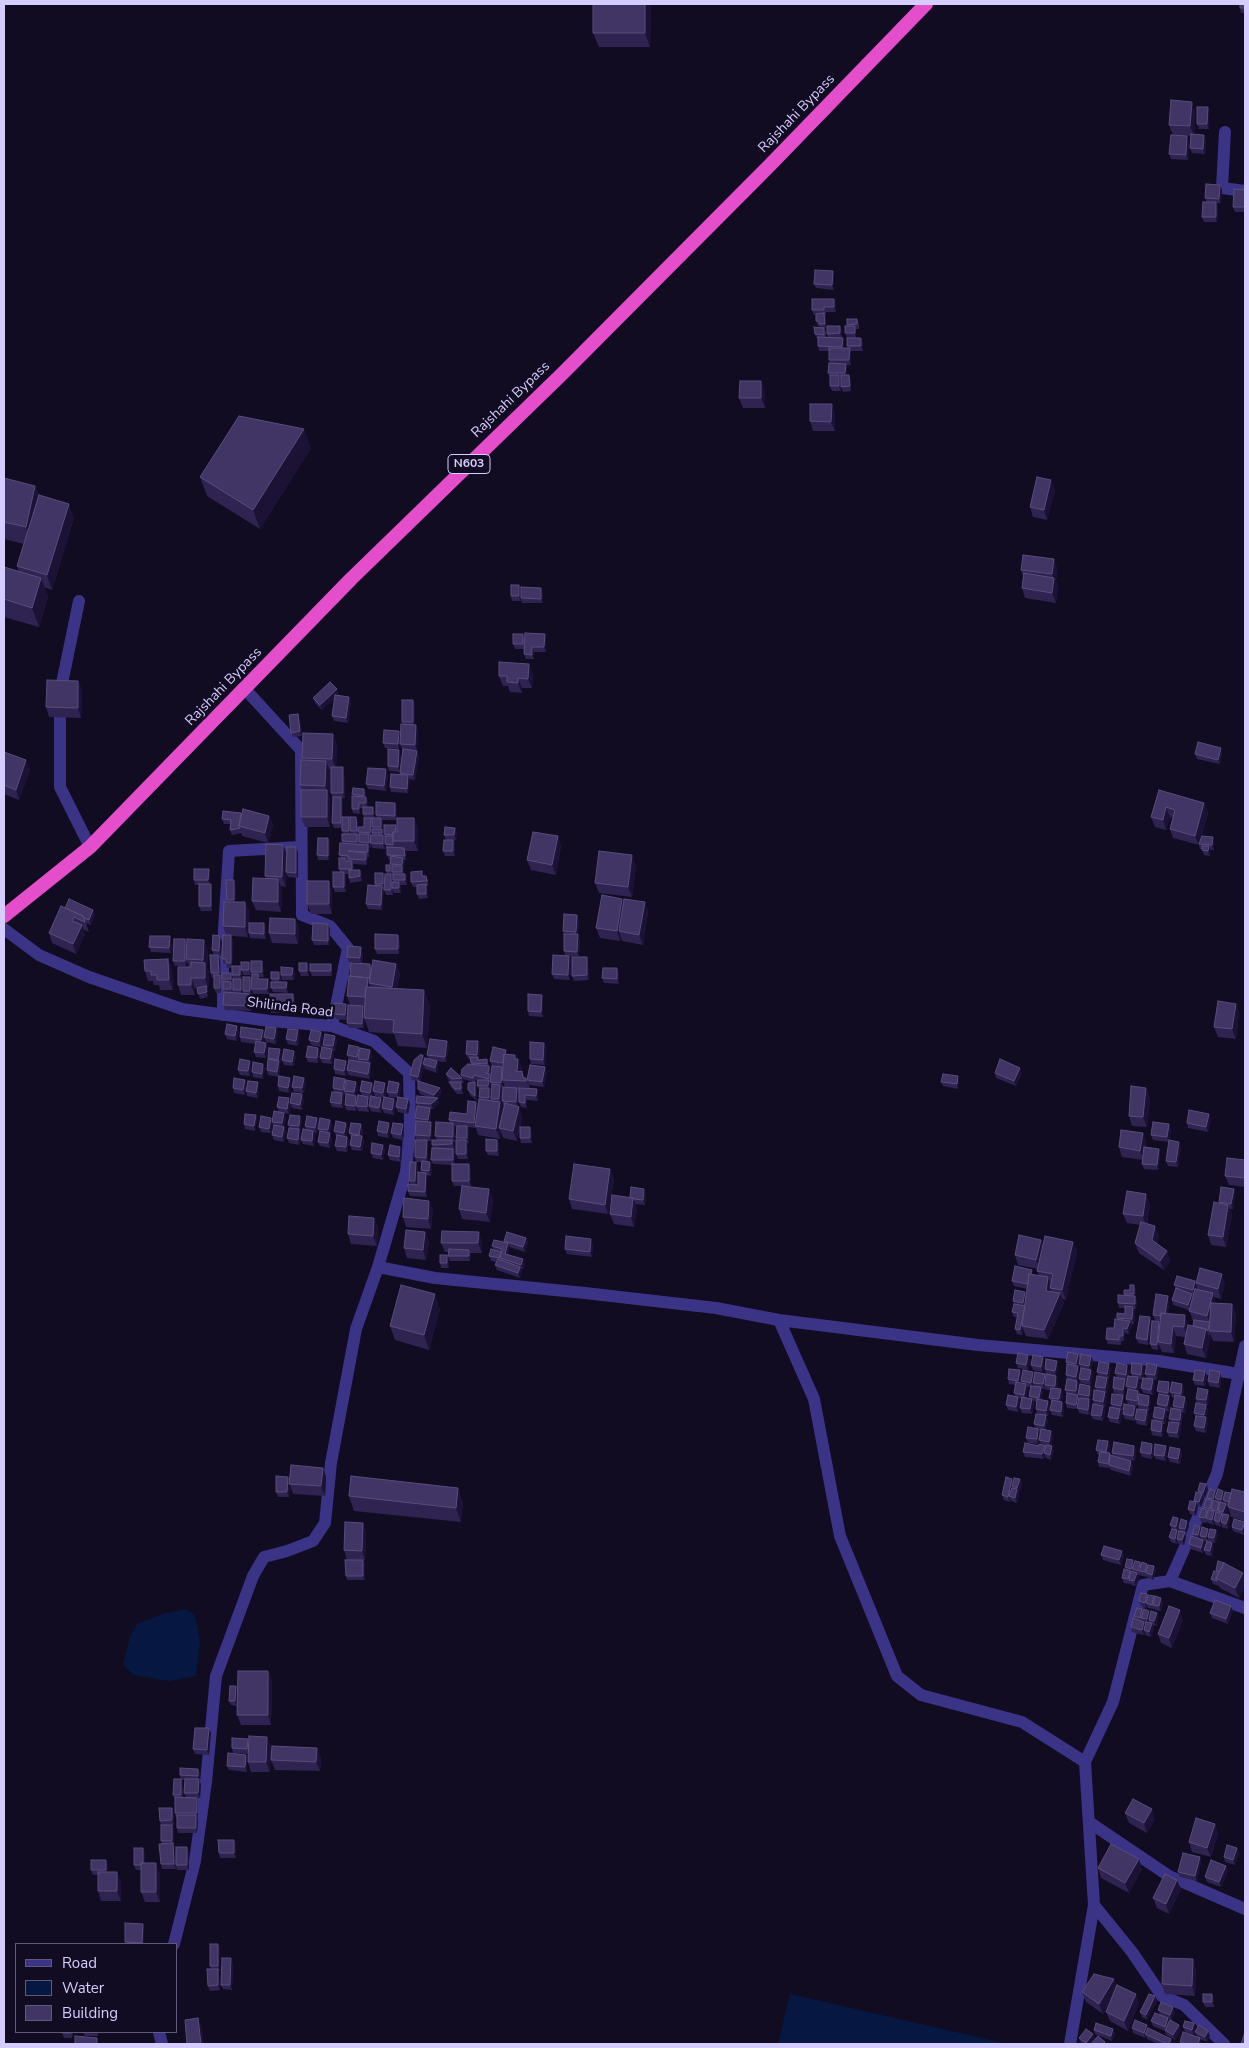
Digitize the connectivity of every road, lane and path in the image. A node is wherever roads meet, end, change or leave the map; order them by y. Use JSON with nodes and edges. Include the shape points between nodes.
{"nodes":[{"id":1,"x":926,"y":4,"type":"edge"},
{"id":2,"x":1225,"y":132,"type":"dead end"},
{"id":3,"x":1245,"y":191,"type":"edge"},
{"id":4,"x":79,"y":601,"type":"dead end"},
{"id":5,"x":245,"y":689,"type":"junction"},
{"id":6,"x":90,"y":847,"type":"junction"},
{"id":7,"x":300,"y":847,"type":"junction"},
{"id":8,"x":4,"y":916,"type":"edge"},
{"id":9,"x":4,"y":929,"type":"edge"},
{"id":10,"x":222,"y":1014,"type":"junction"},
{"id":11,"x":332,"y":1026,"type":"junction"},
{"id":12,"x":378,"y":1267,"type":"junction"},
{"id":13,"x":779,"y":1320,"type":"junction"},
{"id":14,"x":1245,"y":1346,"type":"edge"},
{"id":15,"x":1242,"y":1374,"type":"edge"},
{"id":16,"x":1170,"y":1581,"type":"junction"},
{"id":17,"x":1245,"y":1608,"type":"edge"},
{"id":18,"x":1085,"y":1762,"type":"junction"},
{"id":19,"x":1089,"y":1822,"type":"junction"},
{"id":20,"x":1094,"y":1905,"type":"junction"},
{"id":21,"x":1245,"y":1909,"type":"edge"},
{"id":22,"x":174,"y":1943,"type":"edge"},
{"id":23,"x":1070,"y":2044,"type":"edge"},
{"id":24,"x":1224,"y":2044,"type":"edge"}],
"edges":[{"from":1,"to":5,"type":"highway","name":"Rajshahi Bypass","number":"N603","via":[[763,172],[351,579]]},
{"from":2,"to":3,"type":"street","via":[[1222,188]]},
{"from":4,"to":6,"type":"street","via":[[60,692],[60,787]]},
{"from":5,"to":6,"type":"highway","name":"Rajshahi Bypass","number":"N603"},
{"from":5,"to":7,"type":"street","via":[[301,750]]},
{"from":6,"to":8,"type":"highway","name":"Rajshahi Bypass","number":"N603"},
{"from":7,"to":10,"type":"street","via":[[229,851]]},
{"from":7,"to":11,"type":"street","via":[[302,915],[330,926],[348,948]]},
{"from":9,"to":10,"type":"street","name":"Shilinda Road","via":[[39,955],[89,977],[182,1009]]},
{"from":10,"to":11,"type":"street","name":"Shilinda Road"},
{"from":11,"to":12,"type":"street","name":"Shilinda Road","via":[[374,1041],[409,1072],[410,1126],[406,1172]]},
{"from":12,"to":13,"type":"street","via":[[435,1278],[716,1308]]},
{"from":12,"to":22,"type":"street","via":[[356,1329],[332,1463],[325,1523],[313,1541],[264,1557],[253,1576],[216,1676],[195,1861]]},
{"from":13,"to":15,"type":"street"},
{"from":13,"to":18,"type":"street","via":[[814,1399],[840,1536],[897,1676],[922,1695],[1022,1722]]},
{"from":14,"to":15,"type":"street"},
{"from":15,"to":16,"type":"street","via":[[1217,1474]]},
{"from":16,"to":17,"type":"street"},
{"from":16,"to":18,"type":"street","via":[[1143,1585],[1113,1702]]},
{"from":18,"to":19,"type":"street"},
{"from":19,"to":20,"type":"street"},
{"from":19,"to":21,"type":"street","via":[[1168,1876]]},
{"from":20,"to":23,"type":"street"},
{"from":20,"to":24,"type":"street","via":[[1162,1996],[1184,2004]]}]}
